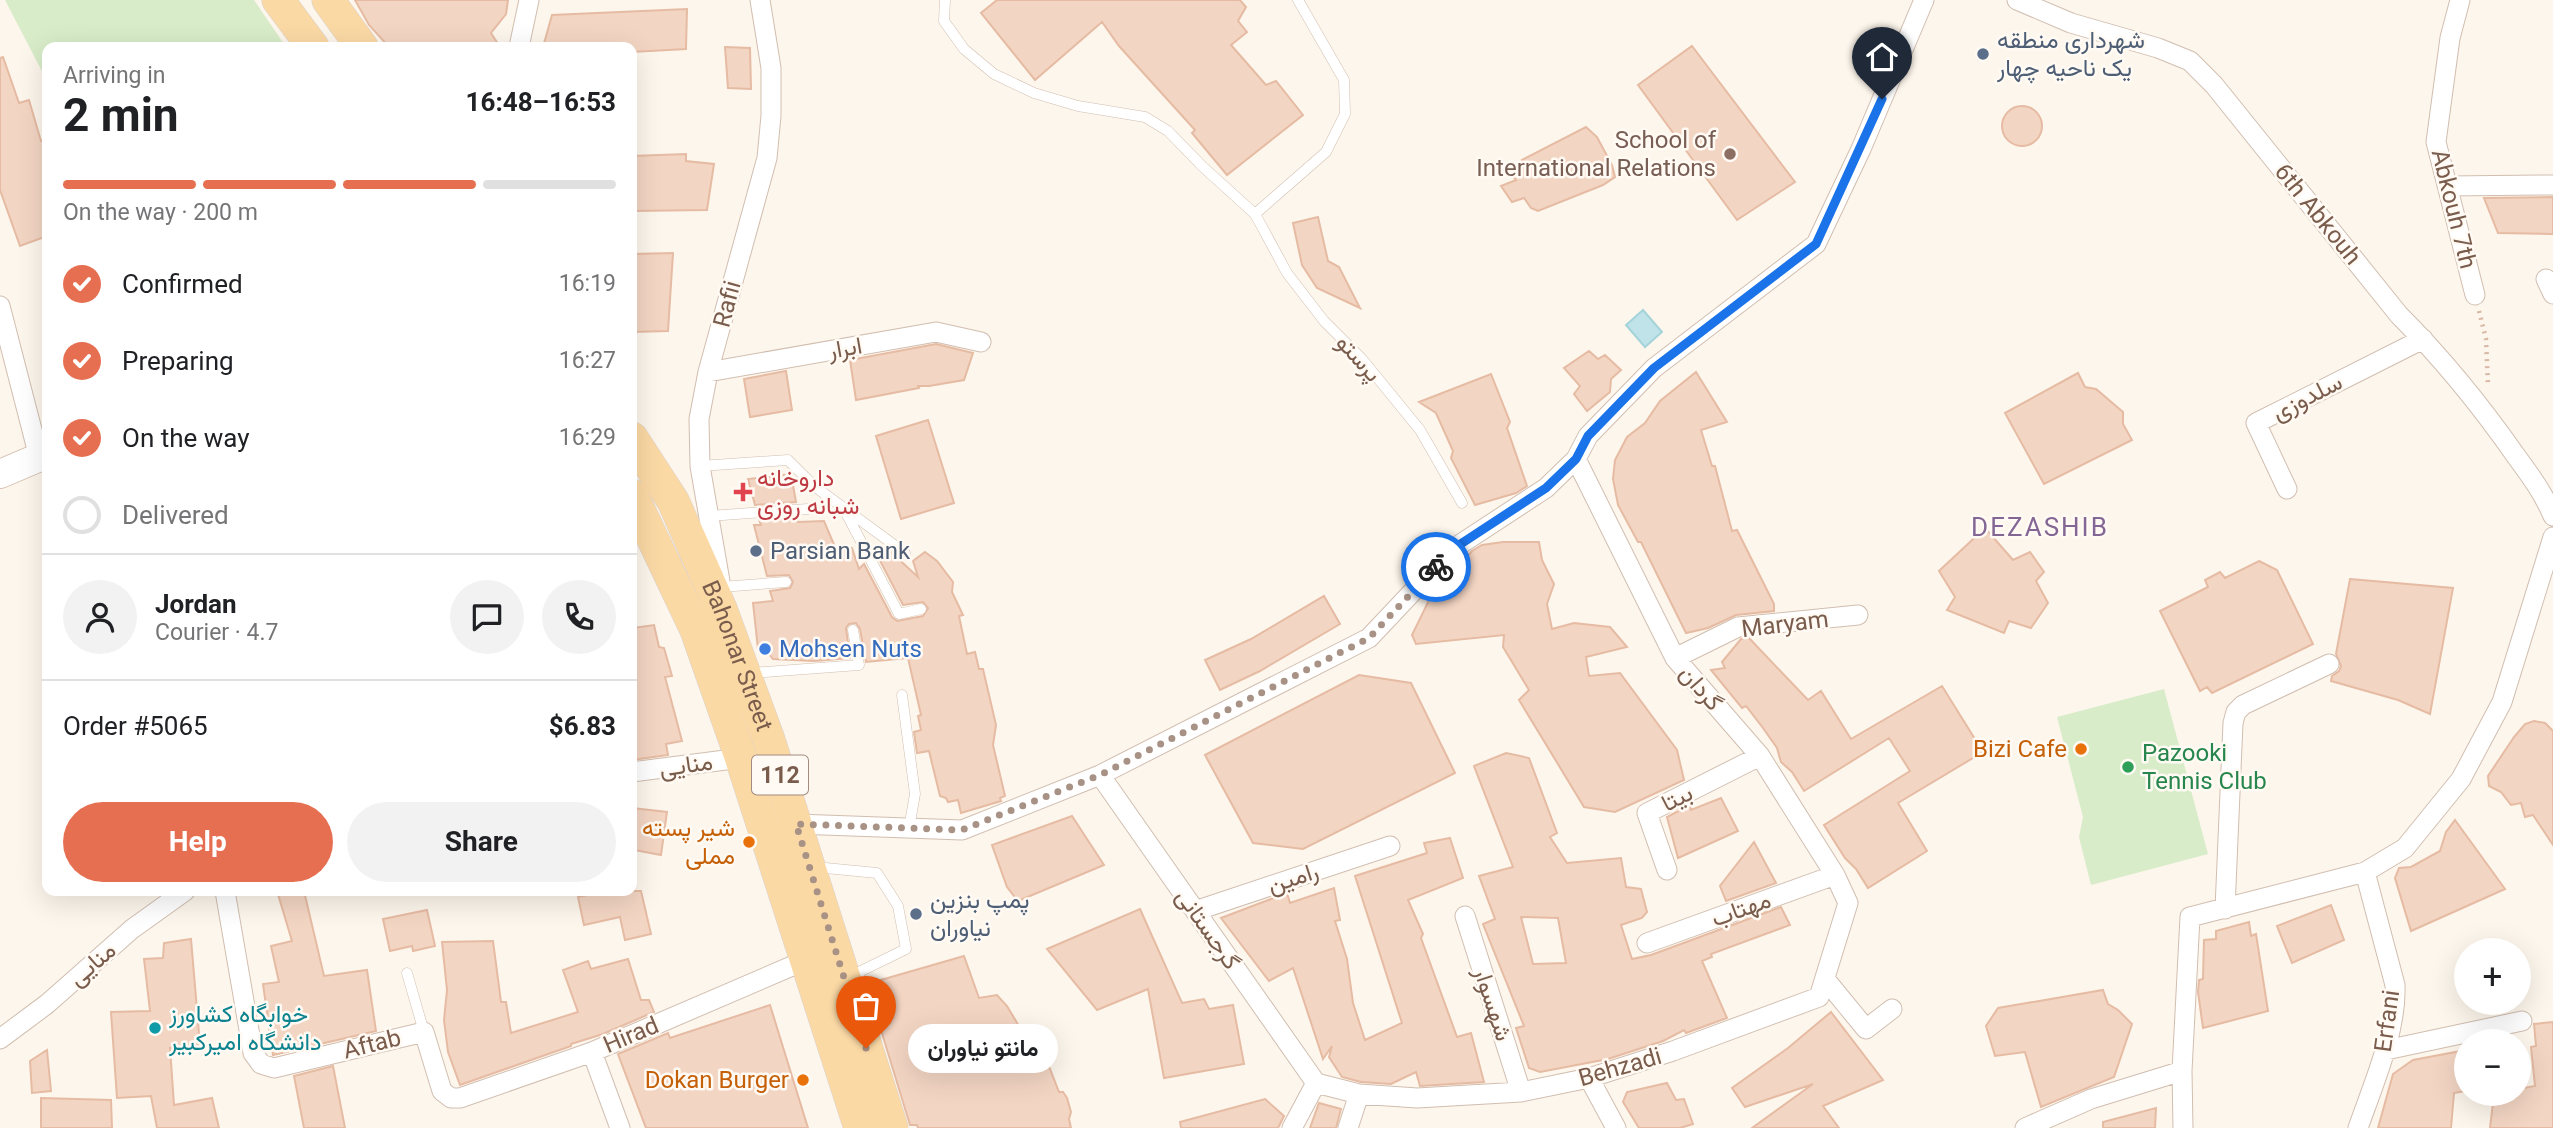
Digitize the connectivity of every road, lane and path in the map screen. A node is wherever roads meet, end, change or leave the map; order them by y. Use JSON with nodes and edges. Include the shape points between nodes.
{"nodes":[{"id":1,"x":278,"y":0,"type":"edge"},
{"id":2,"x":328,"y":0,"type":"edge"},
{"id":3,"x":529,"y":0,"type":"edge"},
{"id":4,"x":760,"y":0,"type":"edge"},
{"id":5,"x":945,"y":0,"type":"edge"},
{"id":6,"x":1298,"y":0,"type":"edge"},
{"id":7,"x":1924,"y":0,"type":"edge"},
{"id":8,"x":2017,"y":0,"type":"edge"},
{"id":9,"x":2460,"y":0,"type":"edge"},
{"id":10,"x":309,"y":42,"type":"edge"},
{"id":11,"x":358,"y":42,"type":"edge"},
{"id":12,"x":520,"y":42,"type":"edge"},
{"id":13,"x":2553,"y":185,"type":"edge"},
{"id":14,"x":2447,"y":186,"type":"junction"},
{"id":15,"x":1255,"y":214,"type":"junction"},
{"id":16,"x":2475,"y":295,"type":"joint"},
{"id":17,"x":0,"y":306,"type":"edge"},
{"id":18,"x":2423,"y":339,"type":"junction"},
{"id":19,"x":981,"y":342,"type":"dead end"},
{"id":20,"x":708,"y":372,"type":"junction"},
{"id":21,"x":2490,"y":418,"type":"junction"},
{"id":22,"x":637,"y":446,"type":"edge"},
{"id":23,"x":42,"y":452,"type":"edge"},
{"id":24,"x":42,"y":455,"type":"edge"},
{"id":25,"x":1576,"y":459,"type":"junction"},
{"id":26,"x":700,"y":466,"type":"junction"},
{"id":27,"x":0,"y":474,"type":"edge"},
{"id":28,"x":2287,"y":489,"type":"dead end"},
{"id":29,"x":1462,"y":503,"type":"dead end"},
{"id":30,"x":637,"y":508,"type":"edge"},
{"id":31,"x":843,"y":508,"type":"junction"},
{"id":32,"x":808,"y":509,"type":"dead end"},
{"id":33,"x":709,"y":516,"type":"junction"},
{"id":34,"x":2553,"y":516,"type":"edge"},
{"id":35,"x":2553,"y":537,"type":"edge"},
{"id":36,"x":905,"y":553,"type":"dead end"},
{"id":37,"x":786,"y":582,"type":"dead end"},
{"id":38,"x":721,"y":598,"type":"junction"},
{"id":39,"x":921,"y":609,"type":"dead end"},
{"id":40,"x":1858,"y":615,"type":"dead end"},
{"id":41,"x":853,"y":630,"type":"dead end"},
{"id":42,"x":1675,"y":658,"type":"junction"},
{"id":43,"x":2329,"y":664,"type":"dead end"},
{"id":44,"x":746,"y":674,"type":"junction"},
{"id":45,"x":902,"y":695,"type":"dead end"},
{"id":46,"x":1760,"y":756,"type":"junction"},
{"id":47,"x":741,"y":758,"type":"junction"},
{"id":48,"x":637,"y":771,"type":"edge"},
{"id":49,"x":1100,"y":775,"type":"junction"},
{"id":50,"x":796,"y":824,"type":"junction"},
{"id":51,"x":909,"y":828,"type":"junction"},
{"id":52,"x":1390,"y":846,"type":"dead end"},
{"id":53,"x":809,"y":866,"type":"junction"},
{"id":54,"x":1667,"y":870,"type":"dead end"},
{"id":55,"x":2365,"y":872,"type":"junction"},
{"id":56,"x":1835,"y":875,"type":"junction"},
{"id":57,"x":178,"y":896,"type":"edge"},
{"id":58,"x":226,"y":896,"type":"edge"},
{"id":59,"x":1848,"y":903,"type":"joint"},
{"id":60,"x":2225,"y":909,"type":"junction"},
{"id":61,"x":1195,"y":911,"type":"junction"},
{"id":62,"x":1465,"y":916,"type":"dead end"},
{"id":63,"x":1647,"y":943,"type":"dead end"},
{"id":64,"x":806,"y":960,"type":"junction"},
{"id":65,"x":407,"y":973,"type":"dead end"},
{"id":66,"x":1825,"y":979,"type":"junction"},
{"id":67,"x":1892,"y":1009,"type":"dead end"},
{"id":68,"x":2522,"y":1021,"type":"dead end"},
{"id":69,"x":424,"y":1032,"type":"junction"},
{"id":70,"x":0,"y":1039,"type":"edge"},
{"id":71,"x":866,"y":1048,"type":"junction"},
{"id":72,"x":2386,"y":1050,"type":"junction"},
{"id":73,"x":592,"y":1052,"type":"junction"},
{"id":74,"x":2182,"y":1071,"type":"junction"},
{"id":75,"x":1589,"y":1078,"type":"junction"},
{"id":76,"x":1316,"y":1083,"type":"junction"},
{"id":77,"x":1521,"y":1092,"type":"junction"},
{"id":78,"x":1359,"y":1094,"type":"junction"},
{"id":79,"x":620,"y":1128,"type":"edge"},
{"id":80,"x":860,"y":1128,"type":"edge"},
{"id":81,"x":892,"y":1128,"type":"edge"},
{"id":82,"x":1292,"y":1128,"type":"edge"},
{"id":83,"x":1348,"y":1128,"type":"edge"},
{"id":84,"x":1616,"y":1128,"type":"edge"},
{"id":85,"x":2025,"y":1128,"type":"edge"},
{"id":86,"x":2183,"y":1128,"type":"edge"},
{"id":87,"x":2358,"y":1128,"type":"edge"}],
"edges":[{"from":1,"to":10,"type":"main road"},
{"from":2,"to":11,"type":"main road"},
{"from":3,"to":12,"type":"street"},
{"from":4,"to":20,"type":"street","name":"Rafii","via":[[771,68],[767,158]]},
{"from":5,"to":15,"type":"lane","name":"پرستو","via":[[944,21],[964,49],[994,74],[1077,106],[1144,117],[1168,131]]},
{"from":6,"to":15,"type":"lane","via":[[1344,80],[1345,114],[1326,152]]},
{"from":7,"to":25,"type":"street","via":[[1816,244],[1654,368],[1588,436]]},
{"from":8,"to":18,"type":"street","name":"6th Abkouh","via":[[2071,23],[2190,61]]},
{"from":9,"to":14,"type":"street","name":"Abkouh 7th","via":[[2450,38],[2436,142]]},
{"from":13,"to":14,"type":"street"},
{"from":14,"to":16,"type":"street","name":"Abkouh 7th"},
{"from":15,"to":29,"type":"lane","name":"پرستو","via":[[1287,273],[1420,430]]},
{"from":16,"to":21,"type":"path","name":"Abkouh 7th","via":[[2486,339]]},
{"from":17,"to":23,"type":"street"},
{"from":18,"to":21,"type":"street","name":"6th Abkouh"},
{"from":18,"to":28,"type":"street","name":"سلدوزی","via":[[2256,423]]},
{"from":19,"to":20,"type":"street","name":"ابرار","via":[[936,332]]},
{"from":20,"to":26,"type":"street","name":"Rafii","via":[[699,419]]},
{"from":21,"to":34,"type":"street","name":"6th Abkouh"},
{"from":22,"to":38,"type":"main road","name":"Bahonar Street","number":"112","via":[[673,501]]},
{"from":24,"to":27,"type":"main road"},
{"from":25,"to":42,"type":"street","name":"گردان"},
{"from":25,"to":49,"type":"street","via":[[1546,488],[1453,549],[1369,638]]},
{"from":26,"to":31,"type":"lane","via":[[788,460]]},
{"from":26,"to":33,"type":"street","name":"Rafii"},
{"from":30,"to":47,"type":"main road","name":"Bahonar Street","number":"112","via":[[696,630]]},
{"from":31,"to":36,"type":"lane"},
{"from":31,"to":39,"type":"lane","via":[[899,614]]},
{"from":32,"to":33,"type":"lane"},
{"from":33,"to":38,"type":"street","name":"Rafii"},
{"from":35,"to":55,"type":"street","via":[[2502,702],[2461,779],[2405,848]]},
{"from":37,"to":38,"type":"lane"},
{"from":38,"to":44,"type":"main road","name":"Bahonar Street","number":"112"},
{"from":40,"to":42,"type":"street","name":"Maryam","via":[[1738,627]]},
{"from":41,"to":44,"type":"lane","via":[[859,665]]},
{"from":42,"to":46,"type":"street","name":"گردان"},
{"from":43,"to":60,"type":"street","via":[[2236,712]]},
{"from":44,"to":50,"type":"main road","name":"Bahonar Street","number":"112"},
{"from":45,"to":51,"type":"lane","via":[[915,794]]},
{"from":46,"to":54,"type":"street","name":"بیتا","via":[[1647,813]]},
{"from":46,"to":56,"type":"street","name":"گردان"},
{"from":47,"to":48,"type":"street","name":"منایی"},
{"from":47,"to":64,"type":"main road","name":"Bahonar Street","number":"112"},
{"from":49,"to":51,"type":"street","via":[[962,830]]},
{"from":49,"to":61,"type":"street","name":"گرجستانی"},
{"from":50,"to":51,"type":"street"},
{"from":50,"to":53,"type":"main road","name":"Bahonar Street","number":"112"},
{"from":52,"to":61,"type":"street","name":"رامین"},
{"from":53,"to":71,"type":"main road","name":"Bahonar Street","number":"112"},
{"from":53,"to":71,"type":"lane","via":[[877,873],[898,906],[906,949],[859,972]]},
{"from":55,"to":60,"type":"street"},
{"from":55,"to":72,"type":"street","name":"Erfani","via":[[2395,985]]},
{"from":56,"to":59,"type":"street","name":"گردان"},
{"from":56,"to":63,"type":"street","name":"مهتاب"},
{"from":57,"to":70,"type":"street","name":"منایی"},
{"from":58,"to":69,"type":"street","name":"Aftab","via":[[253,1053],[261,1064],[274,1068]]},
{"from":59,"to":66,"type":"street","name":"Behzadi"},
{"from":60,"to":74,"type":"street","via":[[2190,917]]},
{"from":61,"to":76,"type":"street","name":"گرجستانی"},
{"from":62,"to":77,"type":"street","name":"شهسوار"},
{"from":64,"to":73,"type":"street","name":"Hirad"},
{"from":64,"to":80,"type":"main road","name":"Bahonar Street","number":"112"},
{"from":65,"to":69,"type":"lane"},
{"from":66,"to":67,"type":"street","via":[[1866,1029]]},
{"from":66,"to":75,"type":"street","name":"Behzadi","via":[[1819,997]]},
{"from":68,"to":72,"type":"street"},
{"from":69,"to":73,"type":"street","name":"Hirad","via":[[442,1091],[451,1098]]},
{"from":71,"to":81,"type":"main road","name":"Bahonar Street","number":"112"},
{"from":72,"to":87,"type":"street","name":"Erfani"},
{"from":73,"to":79,"type":"street"},
{"from":74,"to":85,"type":"street","via":[[2091,1100]]},
{"from":74,"to":86,"type":"street"},
{"from":75,"to":77,"type":"street","name":"Behzadi"},
{"from":75,"to":84,"type":"street"},
{"from":76,"to":78,"type":"street","name":"Behzadi"},
{"from":76,"to":82,"type":"street"},
{"from":77,"to":78,"type":"street","name":"Behzadi","via":[[1417,1098]]},
{"from":78,"to":83,"type":"street"}]}
